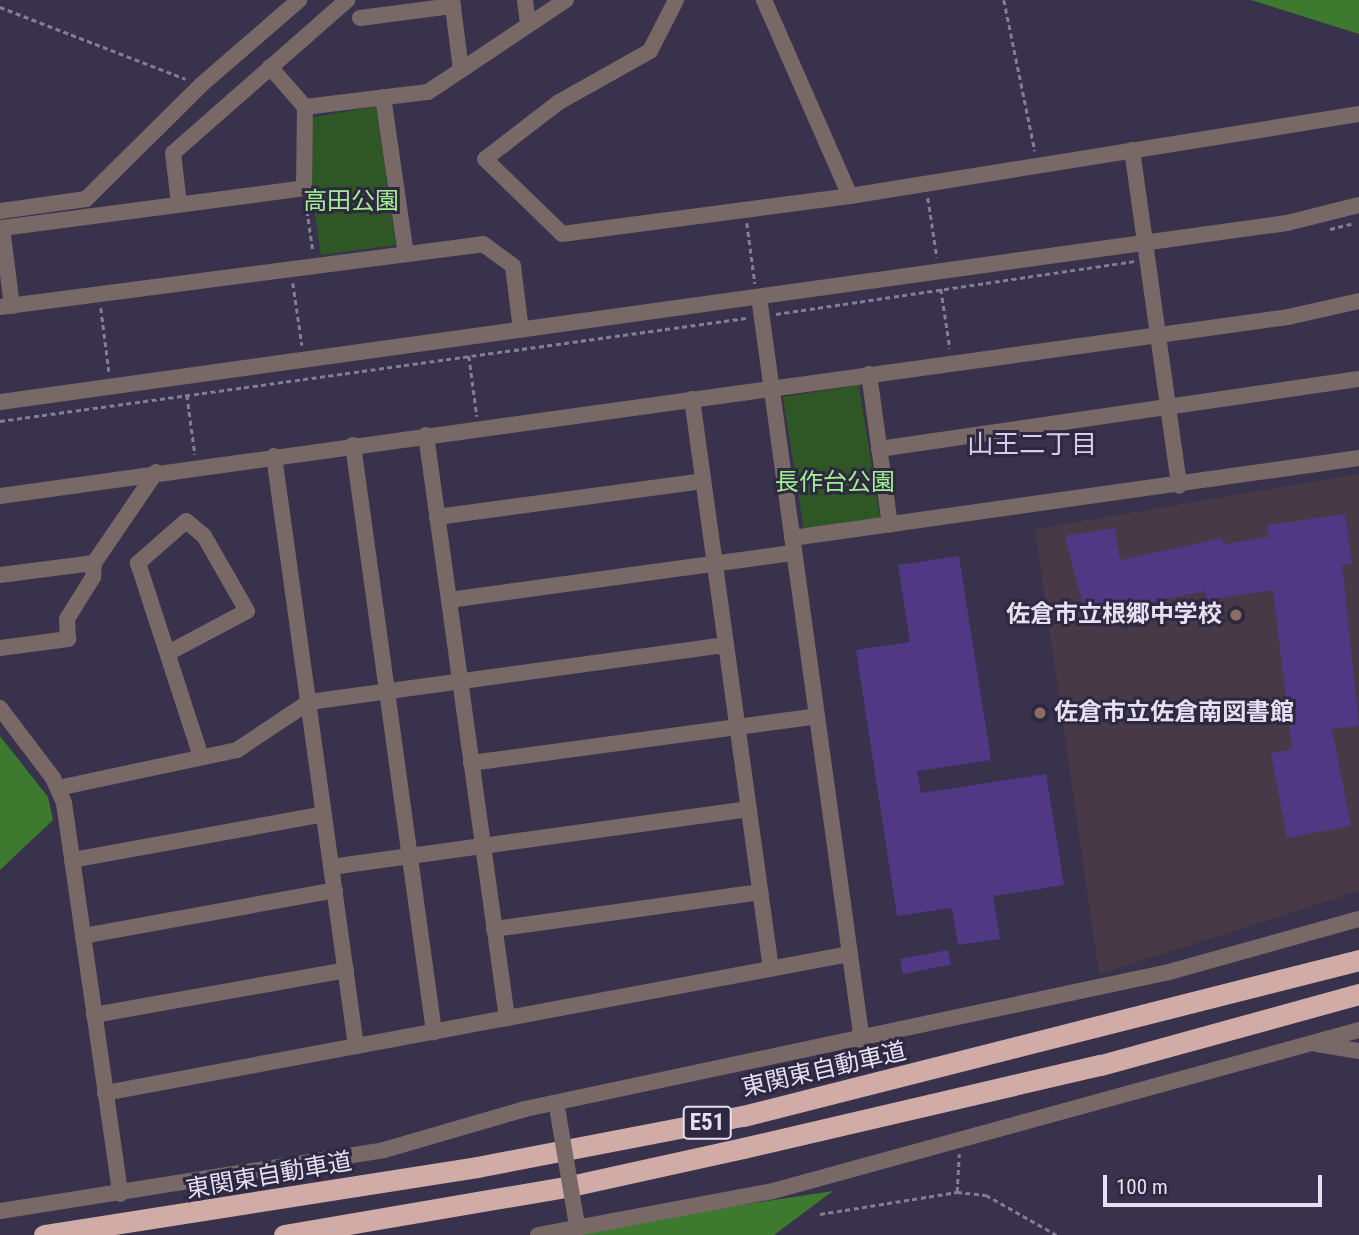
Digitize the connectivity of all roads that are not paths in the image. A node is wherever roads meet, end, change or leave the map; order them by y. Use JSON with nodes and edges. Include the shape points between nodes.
{"nodes":[{"id":1,"x":299,"y":0,"type":"edge"},
{"id":2,"x":346,"y":0,"type":"edge"},
{"id":3,"x":526,"y":0,"type":"edge"},
{"id":4,"x":565,"y":0,"type":"edge"},
{"id":5,"x":676,"y":0,"type":"edge"},
{"id":6,"x":764,"y":0,"type":"edge"},
{"id":7,"x":453,"y":3,"type":"edge"},
{"id":8,"x":360,"y":18,"type":"dead end"},
{"id":9,"x":528,"y":25,"type":"junction"},
{"id":10,"x":270,"y":67,"type":"junction"},
{"id":11,"x":461,"y":69,"type":"junction"},
{"id":12,"x":383,"y":97,"type":"junction"},
{"id":13,"x":305,"y":107,"type":"junction"},
{"id":14,"x":1359,"y":114,"type":"edge"},
{"id":15,"x":1132,"y":150,"type":"junction"},
{"id":16,"x":850,"y":196,"type":"junction"},
{"id":17,"x":179,"y":204,"type":"junction"},
{"id":18,"x":1359,"y":205,"type":"edge"},
{"id":19,"x":0,"y":211,"type":"edge"},
{"id":20,"x":1146,"y":251,"type":"junction"},
{"id":21,"x":406,"y":254,"type":"junction"},
{"id":22,"x":757,"y":290,"type":"junction"},
{"id":23,"x":1359,"y":301,"type":"edge"},
{"id":24,"x":6,"y":307,"type":"edge"},
{"id":25,"x":521,"y":330,"type":"junction"},
{"id":26,"x":1156,"y":335,"type":"junction"},
{"id":27,"x":869,"y":374,"type":"junction"},
{"id":28,"x":1359,"y":379,"type":"edge"},
{"id":29,"x":771,"y":388,"type":"junction"},
{"id":30,"x":692,"y":398,"type":"junction"},
{"id":31,"x":0,"y":402,"type":"edge"},
{"id":32,"x":1167,"y":411,"type":"junction"},
{"id":33,"x":426,"y":435,"type":"junction"},
{"id":34,"x":352,"y":445,"type":"junction"},
{"id":35,"x":879,"y":449,"type":"junction"},
{"id":36,"x":274,"y":456,"type":"junction"},
{"id":37,"x":1359,"y":458,"type":"edge"},
{"id":38,"x":156,"y":472,"type":"junction"},
{"id":39,"x":703,"y":481,"type":"junction"},
{"id":40,"x":1179,"y":486,"type":"junction"},
{"id":41,"x":0,"y":496,"type":"edge"},
{"id":42,"x":437,"y":517,"type":"junction"},
{"id":43,"x":890,"y":525,"type":"junction"},
{"id":44,"x":793,"y":545,"type":"junction"},
{"id":45,"x":94,"y":563,"type":"junction"},
{"id":46,"x":715,"y":564,"type":"junction"},
{"id":47,"x":0,"y":575,"type":"edge"},
{"id":48,"x":449,"y":600,"type":"junction"},
{"id":49,"x":726,"y":645,"type":"junction"},
{"id":50,"x":0,"y":648,"type":"edge"},
{"id":51,"x":170,"y":652,"type":"junction"},
{"id":52,"x":460,"y":681,"type":"junction"},
{"id":53,"x":387,"y":691,"type":"junction"},
{"id":54,"x":309,"y":702,"type":"junction"},
{"id":55,"x":0,"y":708,"type":"edge"},
{"id":56,"x":817,"y":716,"type":"junction"},
{"id":57,"x":737,"y":726,"type":"junction"},
{"id":58,"x":201,"y":757,"type":"junction"},
{"id":59,"x":471,"y":763,"type":"junction"},
{"id":60,"x":58,"y":788,"type":"junction"},
{"id":61,"x":749,"y":809,"type":"junction"},
{"id":62,"x":324,"y":814,"type":"junction"},
{"id":63,"x":483,"y":846,"type":"junction"},
{"id":64,"x":409,"y":856,"type":"junction"},
{"id":65,"x":72,"y":860,"type":"junction"},
{"id":66,"x":331,"y":867,"type":"junction"},
{"id":67,"x":335,"y":890,"type":"junction"},
{"id":68,"x":760,"y":892,"type":"junction"},
{"id":69,"x":1359,"y":919,"type":"edge"},
{"id":70,"x":494,"y":929,"type":"junction"},
{"id":71,"x":83,"y":936,"type":"junction"},
{"id":72,"x":850,"y":954,"type":"junction"},
{"id":73,"x":1359,"y":960,"type":"edge"},
{"id":74,"x":771,"y":969,"type":"junction"},
{"id":75,"x":346,"y":970,"type":"junction"},
{"id":76,"x":1359,"y":994,"type":"edge"},
{"id":77,"x":94,"y":1015,"type":"junction"},
{"id":78,"x":507,"y":1018,"type":"junction"},
{"id":79,"x":1359,"y":1030,"type":"edge"},
{"id":80,"x":434,"y":1032,"type":"junction"},
{"id":81,"x":862,"y":1041,"type":"junction"},
{"id":82,"x":1308,"y":1043,"type":"junction"},
{"id":83,"x":356,"y":1046,"type":"junction"},
{"id":84,"x":1359,"y":1051,"type":"edge"},
{"id":85,"x":105,"y":1093,"type":"junction"},
{"id":86,"x":557,"y":1108,"type":"junction"},
{"id":87,"x":120,"y":1194,"type":"junction"},
{"id":88,"x":0,"y":1211,"type":"edge"},
{"id":89,"x":577,"y":1225,"type":"junction"},
{"id":90,"x":44,"y":1235,"type":"edge"},
{"id":91,"x":284,"y":1235,"type":"edge"},
{"id":92,"x":538,"y":1235,"type":"edge"}],
"edges":[{"from":1,"to":19,"type":"street","via":[[201,85],[86,199]]},
{"from":2,"to":10,"type":"street"},
{"from":3,"to":9,"type":"street"},
{"from":4,"to":9,"type":"street"},
{"from":5,"to":16,"type":"street","via":[[650,51],[559,102],[485,159],[562,234]]},
{"from":6,"to":16,"type":"street"},
{"from":7,"to":8,"type":"street"},
{"from":7,"to":11,"type":"street"},
{"from":9,"to":11,"type":"street"},
{"from":10,"to":13,"type":"street"},
{"from":10,"to":17,"type":"street","via":[[173,153]]},
{"from":11,"to":12,"type":"street","via":[[428,92]]},
{"from":12,"to":13,"type":"street"},
{"from":12,"to":21,"type":"street"},
{"from":13,"to":17,"type":"street","via":[[304,188]]},
{"from":14,"to":15,"type":"street"},
{"from":15,"to":16,"type":"street"},
{"from":15,"to":20,"type":"street"},
{"from":17,"to":24,"type":"street","via":[[2,228]]},
{"from":18,"to":20,"type":"street"},
{"from":20,"to":22,"type":"street"},
{"from":20,"to":26,"type":"street"},
{"from":21,"to":24,"type":"street"},
{"from":21,"to":25,"type":"street","via":[[483,244],[513,266]]},
{"from":22,"to":25,"type":"street"},
{"from":22,"to":29,"type":"street"},
{"from":23,"to":26,"type":"street"},
{"from":25,"to":31,"type":"street"},
{"from":26,"to":27,"type":"street"},
{"from":26,"to":32,"type":"street"},
{"from":27,"to":29,"type":"street"},
{"from":27,"to":35,"type":"street"},
{"from":28,"to":32,"type":"street"},
{"from":29,"to":30,"type":"street"},
{"from":29,"to":44,"type":"street"},
{"from":30,"to":33,"type":"street"},
{"from":30,"to":39,"type":"street"},
{"from":32,"to":35,"type":"street"},
{"from":32,"to":40,"type":"street"},
{"from":33,"to":34,"type":"street"},
{"from":33,"to":42,"type":"street"},
{"from":34,"to":36,"type":"street"},
{"from":34,"to":53,"type":"street"},
{"from":35,"to":43,"type":"street"},
{"from":36,"to":38,"type":"street"},
{"from":36,"to":54,"type":"street"},
{"from":37,"to":40,"type":"street"},
{"from":38,"to":41,"type":"street"},
{"from":38,"to":45,"type":"street"},
{"from":39,"to":42,"type":"street"},
{"from":39,"to":46,"type":"street"},
{"from":40,"to":43,"type":"street"},
{"from":42,"to":48,"type":"street"},
{"from":43,"to":44,"type":"street"},
{"from":44,"to":46,"type":"street"},
{"from":44,"to":56,"type":"street"},
{"from":45,"to":47,"type":"street"},
{"from":45,"to":50,"type":"street","via":[[93,577],[67,619],[68,639]]},
{"from":46,"to":48,"type":"street"},
{"from":46,"to":49,"type":"street"},
{"from":48,"to":52,"type":"street"},
{"from":49,"to":52,"type":"street"},
{"from":49,"to":57,"type":"street"},
{"from":51,"to":51,"type":"street","via":[[138,563],[186,522],[204,536],[247,611]]},
{"from":51,"to":58,"type":"street"},
{"from":52,"to":53,"type":"street"},
{"from":52,"to":59,"type":"street"},
{"from":53,"to":54,"type":"street"},
{"from":53,"to":64,"type":"street"},
{"from":54,"to":58,"type":"street","via":[[237,750]]},
{"from":54,"to":62,"type":"street"},
{"from":55,"to":60,"type":"street"},
{"from":56,"to":57,"type":"street"},
{"from":56,"to":72,"type":"street"},
{"from":57,"to":59,"type":"street"},
{"from":57,"to":61,"type":"street"},
{"from":58,"to":60,"type":"street"},
{"from":59,"to":63,"type":"street"},
{"from":60,"to":65,"type":"street"},
{"from":61,"to":63,"type":"street"},
{"from":61,"to":68,"type":"street"},
{"from":62,"to":65,"type":"street"},
{"from":62,"to":66,"type":"street"},
{"from":63,"to":64,"type":"street"},
{"from":63,"to":70,"type":"street"},
{"from":64,"to":66,"type":"street"},
{"from":64,"to":80,"type":"street"},
{"from":65,"to":71,"type":"street"},
{"from":66,"to":67,"type":"street"},
{"from":67,"to":71,"type":"street"},
{"from":67,"to":75,"type":"street"},
{"from":68,"to":70,"type":"street"},
{"from":68,"to":74,"type":"street"},
{"from":69,"to":81,"type":"street","via":[[1169,972]]},
{"from":70,"to":78,"type":"street"},
{"from":71,"to":77,"type":"street"},
{"from":72,"to":74,"type":"street"},
{"from":72,"to":81,"type":"street"},
{"from":73,"to":90,"type":"highway","name":"東関東自動車道","number":"E51","via":[[743,1116],[396,1181]]},
{"from":74,"to":78,"type":"street"},
{"from":75,"to":77,"type":"street"},
{"from":75,"to":83,"type":"street"},
{"from":76,"to":91,"type":"highway","number":"E51","via":[[1101,1065],[653,1168]]},
{"from":77,"to":85,"type":"street"},
{"from":78,"to":80,"type":"street"},
{"from":79,"to":82,"type":"street"},
{"from":80,"to":83,"type":"street"},
{"from":81,"to":86,"type":"street"},
{"from":82,"to":84,"type":"street"},
{"from":82,"to":89,"type":"street","via":[[773,1191]]},
{"from":83,"to":85,"type":"street"},
{"from":85,"to":87,"type":"street"},
{"from":86,"to":87,"type":"street","via":[[384,1150]]},
{"from":86,"to":89,"type":"street","bridge":true},
{"from":87,"to":88,"type":"street"},
{"from":89,"to":92,"type":"street"}]}
